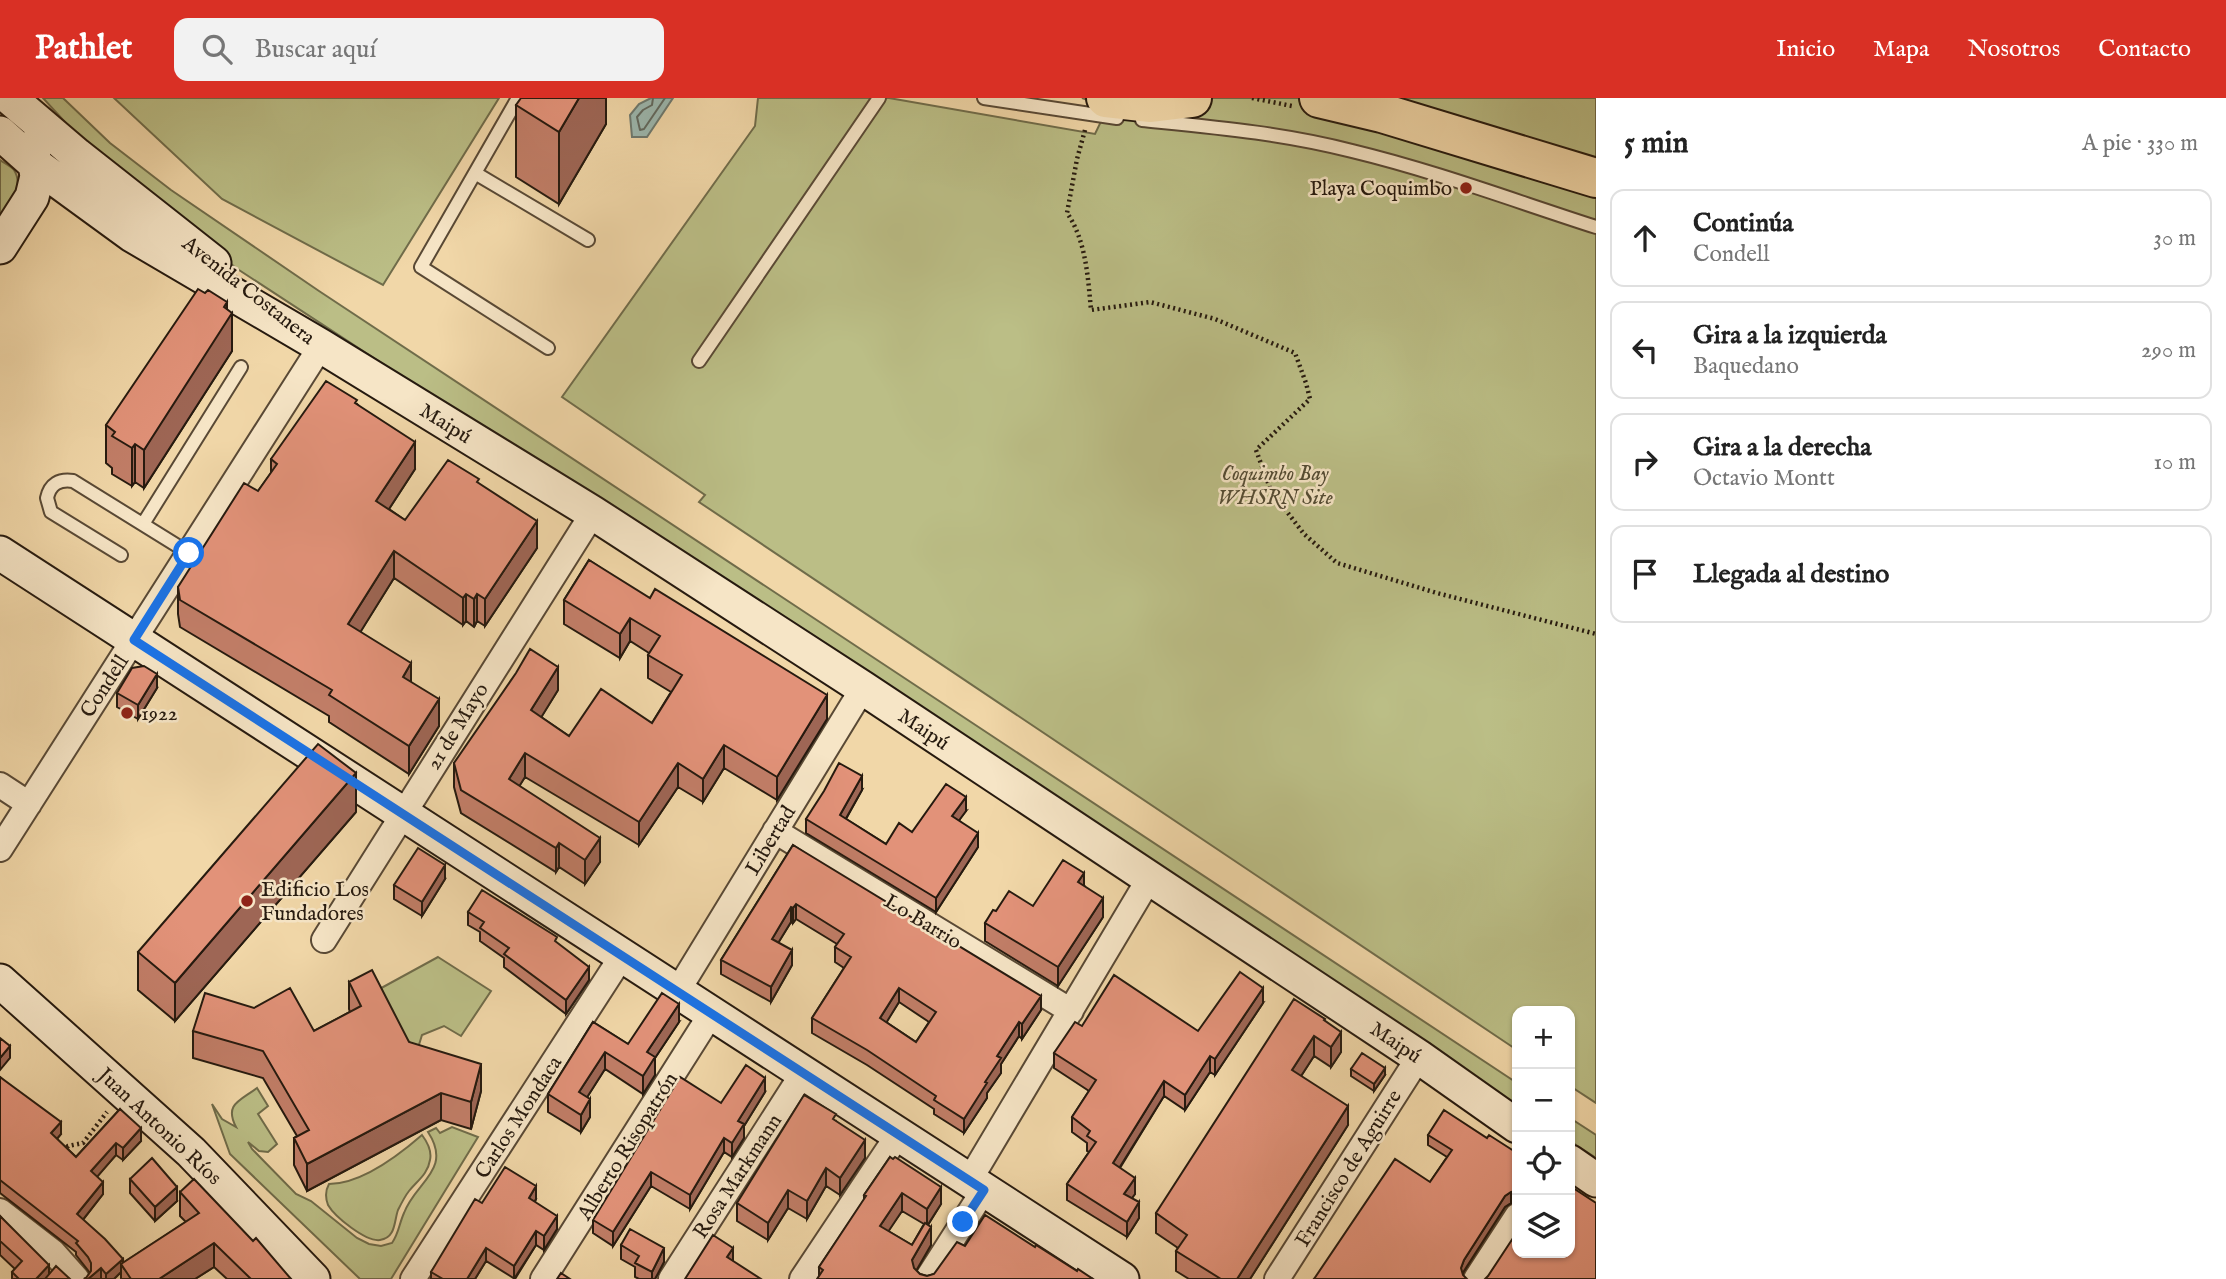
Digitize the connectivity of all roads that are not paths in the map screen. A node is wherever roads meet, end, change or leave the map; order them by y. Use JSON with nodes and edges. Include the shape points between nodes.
{"nodes":[{"id":1,"x":518,"y":98,"type":"edge"},
{"id":2,"x":879,"y":98,"type":"edge"},
{"id":3,"x":984,"y":98,"type":"edge"},
{"id":4,"x":1192,"y":98,"type":"edge"},
{"id":5,"x":1320,"y":98,"type":"edge"},
{"id":6,"x":17,"y":104,"type":"edge"},
{"id":7,"x":1098,"y":107,"type":"edge"},
{"id":8,"x":0,"y":133,"type":"edge"},
{"id":9,"x":36,"y":165,"type":"junction"},
{"id":10,"x":475,"y":173,"type":"junction"},
{"id":11,"x":1596,"y":178,"type":"edge"},
{"id":12,"x":1596,"y":227,"type":"edge"},
{"id":13,"x":588,"y":240,"type":"dead end"},
{"id":14,"x":0,"y":247,"type":"edge"},
{"id":15,"x":321,"y":346,"type":"junction"},
{"id":16,"x":548,"y":348,"type":"dead end"},
{"id":17,"x":699,"y":361,"type":"dead end"},
{"id":18,"x":241,"y":367,"type":"dead end"},
{"id":19,"x":593,"y":513,"type":"junction"},
{"id":20,"x":143,"y":524,"type":"junction"},
{"id":21,"x":0,"y":553,"type":"edge"},
{"id":22,"x":189,"y":553,"type":"junction"},
{"id":23,"x":121,"y":555,"type":"dead end"},
{"id":24,"x":134,"y":640,"type":"junction"},
{"id":25,"x":863,"y":688,"type":"junction"},
{"id":26,"x":0,"y":785,"type":"edge"},
{"id":27,"x":29,"y":804,"type":"junction"},
{"id":28,"x":402,"y":814,"type":"junction"},
{"id":29,"x":775,"y":831,"type":"junction"},
{"id":30,"x":0,"y":849,"type":"edge"},
{"id":31,"x":1149,"y":879,"type":"junction"},
{"id":32,"x":324,"y":940,"type":"dead end"},
{"id":33,"x":622,"y":956,"type":"junction"},
{"id":34,"x":0,"y":981,"type":"edge"},
{"id":35,"x":677,"y":992,"type":"junction"},
{"id":36,"x":1071,"y":1011,"type":"junction"},
{"id":37,"x":711,"y":1014,"type":"junction"},
{"id":38,"x":1419,"y":1057,"type":"junction"},
{"id":39,"x":803,"y":1073,"type":"junction"},
{"id":40,"x":1512,"y":1122,"type":"edge"},
{"id":41,"x":898,"y":1135,"type":"junction"},
{"id":42,"x":1575,"y":1165,"type":"edge"},
{"id":43,"x":1596,"y":1180,"type":"edge"},
{"id":44,"x":977,"y":1186,"type":"junction"},
{"id":45,"x":0,"y":1211,"type":"edge"},
{"id":46,"x":1512,"y":1224,"type":"edge"},
{"id":47,"x":77,"y":1279,"type":"edge"},
{"id":48,"x":313,"y":1279,"type":"edge"},
{"id":49,"x":413,"y":1279,"type":"edge"},
{"id":50,"x":543,"y":1279,"type":"edge"},
{"id":51,"x":671,"y":1279,"type":"edge"},
{"id":52,"x":802,"y":1279,"type":"edge"},
{"id":53,"x":927,"y":1279,"type":"edge"},
{"id":54,"x":1122,"y":1279,"type":"edge"},
{"id":55,"x":1277,"y":1279,"type":"edge"},
{"id":56,"x":1476,"y":1279,"type":"edge"}],
"edges":[{"from":1,"to":10,"type":"lane"},
{"from":2,"to":17,"type":"lane"},
{"from":3,"to":7,"type":"lane"},
{"from":4,"to":7,"type":"main road"},
{"from":5,"to":11,"type":"main road"},
{"from":6,"to":9,"type":"main road"},
{"from":6,"to":15,"type":"main road","name":"Avenida Costanera"},
{"from":7,"to":12,"type":"lane","via":[[1351,150]]},
{"from":8,"to":9,"type":"main road","name":"Avenida Costanera"},
{"from":9,"to":14,"type":"main road","via":[[32,197]]},
{"from":9,"to":15,"type":"main road","name":"Avenida Costanera","via":[[132,235]]},
{"from":10,"to":13,"type":"lane"},
{"from":10,"to":16,"type":"lane","via":[[421,267]]},
{"from":15,"to":19,"type":"main road","name":"Maipú"},
{"from":15,"to":22,"type":"street","name":"Condell"},
{"from":18,"to":20,"type":"lane"},
{"from":19,"to":25,"type":"main road","name":"Maipú"},
{"from":19,"to":28,"type":"street","name":"21 de Mayo"},
{"from":20,"to":22,"type":"lane"},
{"from":20,"to":23,"type":"lane","via":[[73,481],[52,485],[47,498],[51,512]]},
{"from":21,"to":24,"type":"main road"},
{"from":22,"to":24,"type":"street","name":"Condell"},
{"from":24,"to":27,"type":"street","name":"Condell"},
{"from":24,"to":28,"type":"main road"},
{"from":25,"to":29,"type":"street","name":"Libertad"},
{"from":25,"to":31,"type":"main road","name":"Maipú"},
{"from":26,"to":27,"type":"street"},
{"from":27,"to":30,"type":"street","name":"Condell"},
{"from":28,"to":32,"type":"street","name":"21 de Mayo"},
{"from":28,"to":33,"type":"main road"},
{"from":29,"to":35,"type":"street","name":"Libertad"},
{"from":29,"to":36,"type":"street","name":"Lo Barrio"},
{"from":31,"to":36,"type":"street"},
{"from":31,"to":38,"type":"main road","name":"Maipú"},
{"from":33,"to":35,"type":"main road"},
{"from":33,"to":49,"type":"street","name":"Carlos Mondaca"},
{"from":34,"to":48,"type":"main road","name":"Juan Antonio Ríos","via":[[191,1152]]},
{"from":35,"to":37,"type":"main road"},
{"from":36,"to":44,"type":"street"},
{"from":37,"to":39,"type":"main road"},
{"from":37,"to":50,"type":"street","name":"Alberto Risopatrón"},
{"from":38,"to":40,"type":"main road","name":"Maipú"},
{"from":38,"to":55,"type":"street","name":"Francisco de Aguirre"},
{"from":39,"to":41,"type":"main road"},
{"from":39,"to":51,"type":"street","name":"Rosa Markmann"},
{"from":41,"to":44,"type":"main road"},
{"from":41,"to":52,"type":"street"},
{"from":42,"to":43,"type":"main road"},
{"from":44,"to":53,"type":"street"},
{"from":44,"to":54,"type":"main road"},
{"from":45,"to":47,"type":"street","via":[[53,1252]]},
{"from":46,"to":56,"type":"street"}]}
